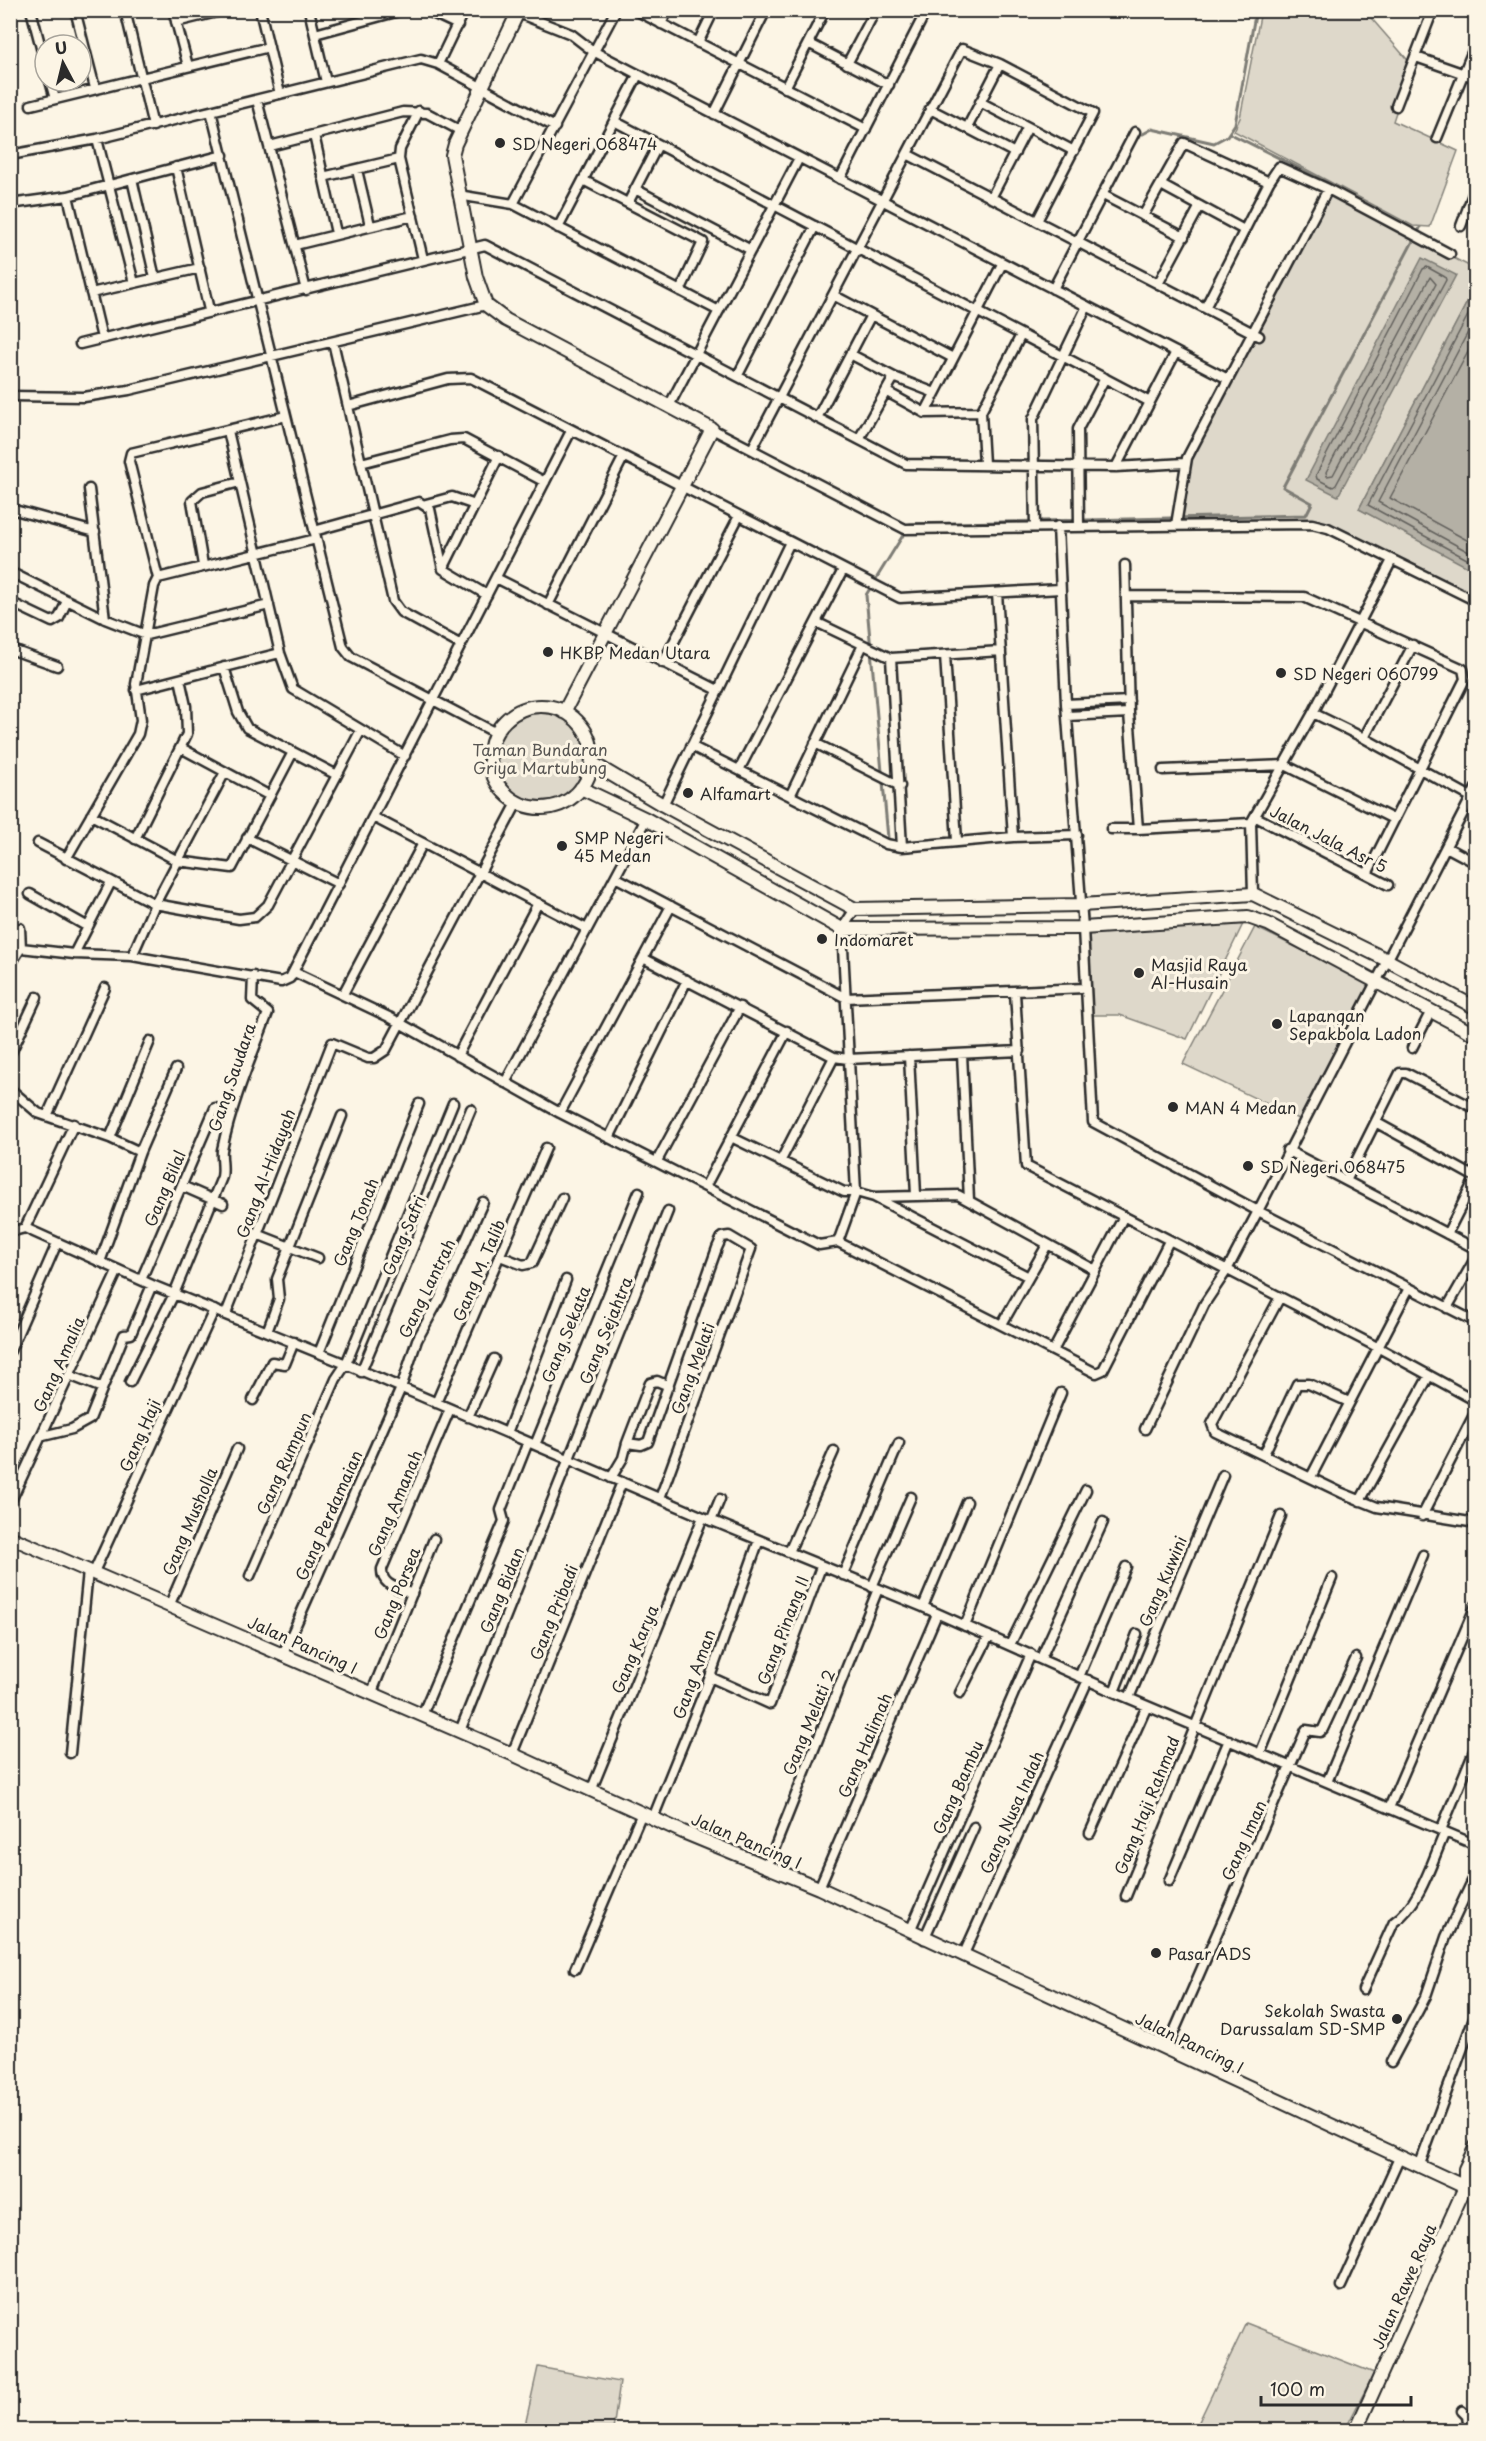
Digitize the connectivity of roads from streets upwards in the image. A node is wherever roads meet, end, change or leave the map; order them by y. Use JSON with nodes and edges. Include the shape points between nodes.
{"nodes":[{"id":1,"x":31,"y":10,"type":"edge"},
{"id":2,"x":75,"y":10,"type":"edge"},
{"id":3,"x":125,"y":10,"type":"edge"},
{"id":4,"x":173,"y":10,"type":"edge"},
{"id":5,"x":225,"y":10,"type":"edge"},
{"id":6,"x":260,"y":10,"type":"edge"},
{"id":7,"x":309,"y":10,"type":"edge"},
{"id":8,"x":358,"y":10,"type":"edge"},
{"id":9,"x":403,"y":10,"type":"edge"},
{"id":10,"x":426,"y":10,"type":"edge"},
{"id":11,"x":464,"y":10,"type":"edge"},
{"id":12,"x":616,"y":10,"type":"edge"},
{"id":13,"x":635,"y":10,"type":"edge"},
{"id":14,"x":668,"y":10,"type":"edge"},
{"id":15,"x":714,"y":10,"type":"edge"},
{"id":16,"x":766,"y":10,"type":"edge"},
{"id":17,"x":825,"y":10,"type":"edge"},
{"id":18,"x":1433,"y":10,"type":"edge"},
{"id":19,"x":519,"y":12,"type":"edge"},
{"id":20,"x":873,"y":15,"type":"dead end"},
{"id":21,"x":922,"y":19,"type":"dead end"},
{"id":22,"x":361,"y":21,"type":"junction"},
{"id":23,"x":176,"y":22,"type":"junction"},
{"id":24,"x":661,"y":24,"type":"junction"},
{"id":25,"x":458,"y":25,"type":"junction"},
{"id":26,"x":37,"y":33,"type":"edge"},
{"id":27,"x":315,"y":34,"type":"junction"},
{"id":28,"x":698,"y":42,"type":"junction"},
{"id":29,"x":808,"y":43,"type":"junction"},
{"id":30,"x":1476,"y":43,"type":"edge"},
{"id":31,"x":269,"y":48,"type":"junction"},
{"id":32,"x":593,"y":51,"type":"junction"},
{"id":33,"x":1416,"y":57,"type":"junction"},
{"id":34,"x":438,"y":64,"type":"junction"},
{"id":35,"x":740,"y":64,"type":"junction"},
{"id":36,"x":848,"y":64,"type":"junction"},
{"id":37,"x":1000,"y":64,"type":"junction"},
{"id":38,"x":188,"y":66,"type":"junction"},
{"id":39,"x":1464,"y":74,"type":"junction"},
{"id":40,"x":638,"y":75,"type":"junction"},
{"id":41,"x":141,"y":77,"type":"junction"},
{"id":42,"x":1476,"y":78,"type":"edge"},
{"id":43,"x":326,"y":82,"type":"junction"},
{"id":44,"x":889,"y":85,"type":"junction"},
{"id":45,"x":94,"y":88,"type":"junction"},
{"id":46,"x":785,"y":88,"type":"junction"},
{"id":47,"x":481,"y":89,"type":"junction"},
{"id":48,"x":53,"y":93,"type":"edge"},
{"id":49,"x":280,"y":94,"type":"junction"},
{"id":50,"x":55,"y":99,"type":"junction"},
{"id":51,"x":258,"y":100,"type":"junction"},
{"id":52,"x":980,"y":102,"type":"junction"},
{"id":53,"x":32,"y":105,"type":"dead end"},
{"id":54,"x":1396,"y":106,"type":"dead end"},
{"id":55,"x":930,"y":109,"type":"junction"},
{"id":56,"x":211,"y":111,"type":"junction"},
{"id":57,"x":419,"y":111,"type":"junction"},
{"id":58,"x":714,"y":114,"type":"junction"},
{"id":59,"x":614,"y":121,"type":"junction"},
{"id":60,"x":153,"y":126,"type":"junction"},
{"id":61,"x":555,"y":127,"type":"junction"},
{"id":62,"x":967,"y":128,"type":"junction"},
{"id":63,"x":1028,"y":128,"type":"junction"},
{"id":64,"x":866,"y":129,"type":"junction"},
{"id":65,"x":461,"y":131,"type":"junction"},
{"id":66,"x":1135,"y":132,"type":"dead end"},
{"id":67,"x":314,"y":135,"type":"junction"},
{"id":68,"x":1437,"y":138,"type":"dead end"},
{"id":69,"x":97,"y":139,"type":"junction"},
{"id":70,"x":658,"y":145,"type":"junction"},
{"id":71,"x":270,"y":147,"type":"junction"},
{"id":72,"x":1074,"y":151,"type":"junction"},
{"id":73,"x":1015,"y":153,"type":"junction"},
{"id":74,"x":907,"y":154,"type":"junction"},
{"id":75,"x":10,"y":155,"type":"edge"},
{"id":76,"x":223,"y":155,"type":"junction"},
{"id":77,"x":800,"y":158,"type":"junction"},
{"id":78,"x":399,"y":159,"type":"junction"},
{"id":79,"x":176,"y":166,"type":"junction"},
{"id":80,"x":357,"y":170,"type":"junction"},
{"id":81,"x":322,"y":177,"type":"junction"},
{"id":82,"x":132,"y":179,"type":"junction"},
{"id":83,"x":840,"y":179,"type":"junction"},
{"id":84,"x":583,"y":180,"type":"junction"},
{"id":85,"x":1269,"y":182,"type":"junction"},
{"id":86,"x":110,"y":185,"type":"junction"},
{"id":87,"x":1161,"y":185,"type":"junction"},
{"id":88,"x":1475,"y":186,"type":"edge"},
{"id":89,"x":635,"y":189,"type":"junction"},
{"id":90,"x":1330,"y":191,"type":"junction"},
{"id":91,"x":458,"y":195,"type":"junction"},
{"id":92,"x":1102,"y":195,"type":"junction"},
{"id":93,"x":68,"y":196,"type":"junction"},
{"id":94,"x":991,"y":198,"type":"junction"},
{"id":95,"x":883,"y":200,"type":"junction"},
{"id":96,"x":627,"y":203,"type":"junction"},
{"id":97,"x":10,"y":204,"type":"edge"},
{"id":98,"x":513,"y":204,"type":"junction"},
{"id":99,"x":774,"y":205,"type":"junction"},
{"id":100,"x":1200,"y":206,"type":"junction"},
{"id":101,"x":413,"y":216,"type":"junction"},
{"id":102,"x":1143,"y":216,"type":"junction"},
{"id":103,"x":1037,"y":221,"type":"junction"},
{"id":104,"x":370,"y":225,"type":"junction"},
{"id":105,"x":815,"y":226,"type":"junction"},
{"id":106,"x":1461,"y":226,"type":"dead end"},
{"id":107,"x":558,"y":228,"type":"junction"},
{"id":108,"x":1245,"y":230,"type":"junction"},
{"id":109,"x":336,"y":233,"type":"junction"},
{"id":110,"x":1184,"y":237,"type":"junction"},
{"id":111,"x":1077,"y":243,"type":"junction"},
{"id":112,"x":295,"y":245,"type":"junction"},
{"id":113,"x":469,"y":248,"type":"junction"},
{"id":114,"x":857,"y":249,"type":"junction"},
{"id":115,"x":751,"y":250,"type":"junction"},
{"id":116,"x":1450,"y":254,"type":"dead end"},
{"id":117,"x":423,"y":259,"type":"junction"},
{"id":118,"x":1002,"y":264,"type":"junction"},
{"id":119,"x":200,"y":268,"type":"junction"},
{"id":120,"x":155,"y":278,"type":"junction"},
{"id":121,"x":134,"y":283,"type":"junction"},
{"id":122,"x":1158,"y":284,"type":"junction"},
{"id":123,"x":1053,"y":289,"type":"junction"},
{"id":124,"x":306,"y":290,"type":"junction"},
{"id":125,"x":680,"y":291,"type":"junction"},
{"id":126,"x":91,"y":293,"type":"junction"},
{"id":127,"x":833,"y":296,"type":"junction"},
{"id":128,"x":258,"y":300,"type":"junction"},
{"id":129,"x":486,"y":305,"type":"junction"},
{"id":130,"x":1087,"y":306,"type":"junction"},
{"id":131,"x":1205,"y":308,"type":"junction"},
{"id":132,"x":209,"y":310,"type":"junction"},
{"id":133,"x":719,"y":311,"type":"junction"},
{"id":134,"x":976,"y":311,"type":"junction"},
{"id":135,"x":871,"y":315,"type":"junction"},
{"id":136,"x":1256,"y":334,"type":"junction"},
{"id":137,"x":1021,"y":335,"type":"junction"},
{"id":138,"x":102,"y":338,"type":"junction"},
{"id":139,"x":333,"y":342,"type":"junction"},
{"id":140,"x":80,"y":344,"type":"dead end"},
{"id":141,"x":1176,"y":352,"type":"junction"},
{"id":142,"x":850,"y":354,"type":"junction"},
{"id":143,"x":696,"y":355,"type":"junction"},
{"id":144,"x":1062,"y":356,"type":"junction"},
{"id":145,"x":273,"y":357,"type":"junction"},
{"id":146,"x":953,"y":358,"type":"junction"},
{"id":147,"x":738,"y":375,"type":"junction"},
{"id":148,"x":894,"y":377,"type":"junction"},
{"id":149,"x":1104,"y":378,"type":"junction"},
{"id":150,"x":1228,"y":379,"type":"junction"},
{"id":151,"x":887,"y":392,"type":"junction"},
{"id":152,"x":935,"y":393,"type":"junction"},
{"id":153,"x":10,"y":396,"type":"edge"},
{"id":154,"x":779,"y":398,"type":"junction"},
{"id":155,"x":1150,"y":402,"type":"junction"},
{"id":156,"x":348,"y":406,"type":"junction"},
{"id":157,"x":669,"y":406,"type":"junction"},
{"id":158,"x":981,"y":412,"type":"junction"},
{"id":159,"x":925,"y":413,"type":"junction"},
{"id":160,"x":286,"y":416,"type":"junction"},
{"id":161,"x":817,"y":418,"type":"junction"},
{"id":162,"x":712,"y":429,"type":"junction"},
{"id":163,"x":228,"y":431,"type":"junction"},
{"id":164,"x":571,"y":431,"type":"junction"},
{"id":165,"x":859,"y":440,"type":"junction"},
{"id":166,"x":752,"y":449,"type":"junction"},
{"id":167,"x":499,"y":456,"type":"junction"},
{"id":168,"x":623,"y":458,"type":"junction"},
{"id":169,"x":361,"y":463,"type":"junction"},
{"id":170,"x":1185,"y":463,"type":"junction"},
{"id":171,"x":984,"y":464,"type":"junction"},
{"id":172,"x":1033,"y":464,"type":"junction"},
{"id":173,"x":1080,"y":465,"type":"junction"},
{"id":174,"x":1116,"y":467,"type":"junction"},
{"id":175,"x":240,"y":482,"type":"junction"},
{"id":176,"x":545,"y":482,"type":"junction"},
{"id":177,"x":682,"y":487,"type":"junction"},
{"id":178,"x":88,"y":489,"type":"dead end"},
{"id":179,"x":426,"y":504,"type":"junction"},
{"id":180,"x":475,"y":505,"type":"junction"},
{"id":181,"x":11,"y":509,"type":"edge"},
{"id":182,"x":373,"y":516,"type":"junction"},
{"id":183,"x":739,"y":516,"type":"junction"},
{"id":184,"x":1177,"y":521,"type":"junction"},
{"id":185,"x":1035,"y":523,"type":"junction"},
{"id":186,"x":1079,"y":523,"type":"junction"},
{"id":187,"x":1058,"y":526,"type":"junction"},
{"id":188,"x":95,"y":532,"type":"junction"},
{"id":189,"x":315,"y":535,"type":"junction"},
{"id":190,"x":789,"y":542,"type":"junction"},
{"id":191,"x":257,"y":552,"type":"junction"},
{"id":192,"x":1391,"y":562,"type":"junction"},
{"id":193,"x":203,"y":565,"type":"junction"},
{"id":194,"x":1125,"y":565,"type":"dead end"},
{"id":195,"x":443,"y":569,"type":"junction"},
{"id":196,"x":843,"y":570,"type":"junction"},
{"id":197,"x":10,"y":572,"type":"edge"},
{"id":198,"x":158,"y":578,"type":"junction"},
{"id":199,"x":496,"y":578,"type":"junction"},
{"id":200,"x":1060,"y":589,"type":"junction"},
{"id":201,"x":997,"y":593,"type":"junction"},
{"id":202,"x":487,"y":595,"type":"junction"},
{"id":203,"x":1126,"y":596,"type":"junction"},
{"id":204,"x":67,"y":601,"type":"junction"},
{"id":205,"x":1476,"y":601,"type":"edge"},
{"id":206,"x":10,"y":602,"type":"edge"},
{"id":207,"x":269,"y":605,"type":"junction"},
{"id":208,"x":548,"y":605,"type":"junction"},
{"id":209,"x":105,"y":619,"type":"junction"},
{"id":210,"x":1361,"y":620,"type":"junction"},
{"id":211,"x":816,"y":622,"type":"junction"},
{"id":212,"x":605,"y":633,"type":"junction"},
{"id":213,"x":146,"y":635,"type":"junction"},
{"id":214,"x":461,"y":645,"type":"junction"},
{"id":215,"x":1413,"y":645,"type":"junction"},
{"id":216,"x":10,"y":649,"type":"edge"},
{"id":217,"x":868,"y":649,"type":"junction"},
{"id":218,"x":1001,"y":651,"type":"junction"},
{"id":219,"x":280,"y":653,"type":"junction"},
{"id":220,"x":945,"y":655,"type":"junction"},
{"id":221,"x":891,"y":658,"type":"junction"},
{"id":222,"x":663,"y":663,"type":"junction"},
{"id":223,"x":57,"y":666,"type":"dead end"},
{"id":224,"x":224,"y":668,"type":"junction"},
{"id":225,"x":180,"y":679,"type":"junction"},
{"id":226,"x":136,"y":690,"type":"junction"},
{"id":227,"x":718,"y":690,"type":"junction"},
{"id":228,"x":433,"y":700,"type":"junction"},
{"id":229,"x":1129,"y":701,"type":"junction"},
{"id":230,"x":1066,"y":704,"type":"junction"},
{"id":231,"x":564,"y":712,"type":"junction"},
{"id":232,"x":1129,"y":713,"type":"junction"},
{"id":233,"x":1313,"y":713,"type":"junction"},
{"id":234,"x":1067,"y":716,"type":"junction"},
{"id":235,"x":361,"y":730,"type":"junction"},
{"id":236,"x":496,"y":733,"type":"junction"},
{"id":237,"x":1364,"y":738,"type":"junction"},
{"id":238,"x":815,"y":743,"type":"junction"},
{"id":239,"x":691,"y":746,"type":"junction"},
{"id":240,"x":181,"y":748,"type":"junction"},
{"id":241,"x":293,"y":752,"type":"junction"},
{"id":242,"x":405,"y":756,"type":"junction"},
{"id":243,"x":592,"y":763,"type":"junction"},
{"id":244,"x":1285,"y":765,"type":"junction"},
{"id":245,"x":1419,"y":769,"type":"junction"},
{"id":246,"x":1162,"y":770,"type":"dead end"},
{"id":247,"x":739,"y":771,"type":"junction"},
{"id":248,"x":225,"y":772,"type":"junction"},
{"id":249,"x":337,"y":775,"type":"junction"},
{"id":250,"x":900,"y":786,"type":"junction"},
{"id":251,"x":581,"y":788,"type":"junction"},
{"id":252,"x":1476,"y":788,"type":"edge"},
{"id":253,"x":270,"y":796,"type":"junction"},
{"id":254,"x":789,"y":796,"type":"junction"},
{"id":255,"x":1471,"y":797,"type":"junction"},
{"id":256,"x":517,"y":803,"type":"junction"},
{"id":257,"x":663,"y":805,"type":"junction"},
{"id":258,"x":91,"y":815,"type":"junction"},
{"id":259,"x":373,"y":817,"type":"junction"},
{"id":260,"x":646,"y":819,"type":"junction"},
{"id":261,"x":1393,"y":819,"type":"junction"},
{"id":262,"x":1254,"y":820,"type":"junction"},
{"id":263,"x":1110,"y":829,"type":"dead end"},
{"id":264,"x":1138,"y":829,"type":"junction"},
{"id":265,"x":1077,"y":835,"type":"junction"},
{"id":266,"x":1013,"y":837,"type":"junction"},
{"id":267,"x":247,"y":838,"type":"junction"},
{"id":268,"x":135,"y":839,"type":"junction"},
{"id":269,"x":957,"y":841,"type":"junction"},
{"id":270,"x":38,"y":843,"type":"dead end"},
{"id":271,"x":423,"y":843,"type":"junction"},
{"id":272,"x":902,"y":847,"type":"junction"},
{"id":273,"x":1446,"y":847,"type":"junction"},
{"id":274,"x":66,"y":859,"type":"junction"},
{"id":275,"x":292,"y":860,"type":"junction"},
{"id":276,"x":178,"y":861,"type":"junction"},
{"id":277,"x":1476,"y":863,"type":"edge"},
{"id":278,"x":480,"y":872,"type":"junction"},
{"id":279,"x":1367,"y":874,"type":"junction"},
{"id":280,"x":615,"y":877,"type":"junction"},
{"id":281,"x":111,"y":882,"type":"junction"},
{"id":282,"x":339,"y":884,"type":"junction"},
{"id":283,"x":1388,"y":885,"type":"dead end"},
{"id":284,"x":30,"y":894,"type":"dead end"},
{"id":285,"x":1253,"y":894,"type":"junction"},
{"id":286,"x":538,"y":903,"type":"junction"},
{"id":287,"x":155,"y":904,"type":"junction"},
{"id":288,"x":1081,"y":905,"type":"junction"},
{"id":289,"x":671,"y":906,"type":"junction"},
{"id":290,"x":855,"y":909,"type":"junction"},
{"id":291,"x":88,"y":927,"type":"junction"},
{"id":292,"x":20,"y":928,"type":"dead end"},
{"id":293,"x":1083,"y":928,"type":"junction"},
{"id":294,"x":587,"y":929,"type":"junction"},
{"id":295,"x":842,"y":929,"type":"junction"},
{"id":296,"x":21,"y":948,"type":"junction"},
{"id":297,"x":74,"y":954,"type":"junction"},
{"id":298,"x":132,"y":956,"type":"junction"},
{"id":299,"x":643,"y":958,"type":"junction"},
{"id":300,"x":1387,"y":960,"type":"junction"},
{"id":301,"x":10,"y":965,"type":"edge"},
{"id":302,"x":294,"y":972,"type":"junction"},
{"id":303,"x":253,"y":976,"type":"junction"},
{"id":304,"x":687,"y":980,"type":"junction"},
{"id":305,"x":1376,"y":982,"type":"junction"},
{"id":306,"x":105,"y":988,"type":"dead end"},
{"id":307,"x":1085,"y":988,"type":"junction"},
{"id":308,"x":1015,"y":993,"type":"junction"},
{"id":309,"x":343,"y":994,"type":"junction"},
{"id":310,"x":37,"y":997,"type":"dead end"},
{"id":311,"x":846,"y":998,"type":"junction"},
{"id":312,"x":740,"y":1007,"type":"junction"},
{"id":313,"x":1476,"y":1008,"type":"edge"},
{"id":314,"x":1431,"y":1011,"type":"junction"},
{"id":315,"x":399,"y":1024,"type":"junction"},
{"id":316,"x":787,"y":1031,"type":"junction"},
{"id":317,"x":10,"y":1033,"type":"edge"},
{"id":318,"x":1476,"y":1035,"type":"edge"},
{"id":319,"x":20,"y":1037,"type":"junction"},
{"id":320,"x":150,"y":1041,"type":"dead end"},
{"id":321,"x":1412,"y":1048,"type":"dead end"},
{"id":322,"x":1020,"y":1051,"type":"junction"},
{"id":323,"x":962,"y":1054,"type":"junction"},
{"id":324,"x":10,"y":1055,"type":"edge"},
{"id":325,"x":457,"y":1056,"type":"junction"},
{"id":326,"x":909,"y":1056,"type":"junction"},
{"id":327,"x":834,"y":1058,"type":"junction"},
{"id":328,"x":848,"y":1059,"type":"junction"},
{"id":329,"x":176,"y":1070,"type":"dead end"},
{"id":330,"x":506,"y":1083,"type":"junction"},
{"id":331,"x":10,"y":1089,"type":"edge"},
{"id":332,"x":453,"y":1103,"type":"dead end"},
{"id":333,"x":419,"y":1104,"type":"dead end"},
{"id":334,"x":215,"y":1108,"type":"dead end"},
{"id":335,"x":471,"y":1109,"type":"dead end"},
{"id":336,"x":1476,"y":1109,"type":"edge"},
{"id":337,"x":560,"y":1113,"type":"junction"},
{"id":338,"x":47,"y":1116,"type":"junction"},
{"id":339,"x":342,"y":1116,"type":"dead end"},
{"id":340,"x":1377,"y":1123,"type":"junction"},
{"id":341,"x":74,"y":1124,"type":"junction"},
{"id":342,"x":731,"y":1137,"type":"junction"},
{"id":343,"x":110,"y":1138,"type":"junction"},
{"id":344,"x":609,"y":1138,"type":"junction"},
{"id":345,"x":546,"y":1148,"type":"dead end"},
{"id":346,"x":1287,"y":1150,"type":"junction"},
{"id":347,"x":140,"y":1152,"type":"junction"},
{"id":348,"x":657,"y":1161,"type":"junction"},
{"id":349,"x":780,"y":1162,"type":"junction"},
{"id":350,"x":1475,"y":1177,"type":"edge"},
{"id":351,"x":1346,"y":1181,"type":"junction"},
{"id":352,"x":706,"y":1185,"type":"junction"},
{"id":353,"x":182,"y":1186,"type":"junction"},
{"id":354,"x":639,"y":1192,"type":"dead end"},
{"id":355,"x":856,"y":1192,"type":"junction"},
{"id":356,"x":916,"y":1195,"type":"junction"},
{"id":357,"x":874,"y":1197,"type":"junction"},
{"id":358,"x":562,"y":1198,"type":"dead end"},
{"id":359,"x":214,"y":1200,"type":"junction"},
{"id":360,"x":969,"y":1200,"type":"junction"},
{"id":361,"x":483,"y":1202,"type":"dead end"},
{"id":362,"x":223,"y":1204,"type":"dead end"},
{"id":363,"x":668,"y":1211,"type":"dead end"},
{"id":364,"x":1258,"y":1211,"type":"junction"},
{"id":365,"x":1124,"y":1216,"type":"junction"},
{"id":366,"x":25,"y":1228,"type":"junction"},
{"id":367,"x":10,"y":1232,"type":"edge"},
{"id":368,"x":257,"y":1234,"type":"junction"},
{"id":369,"x":1447,"y":1234,"type":"junction"},
{"id":370,"x":1169,"y":1241,"type":"junction"},
{"id":371,"x":838,"y":1242,"type":"junction"},
{"id":372,"x":57,"y":1243,"type":"junction"},
{"id":373,"x":1047,"y":1245,"type":"junction"},
{"id":374,"x":290,"y":1247,"type":"junction"},
{"id":375,"x":1476,"y":1249,"type":"edge"},
{"id":376,"x":500,"y":1256,"type":"junction"},
{"id":377,"x":1476,"y":1257,"type":"edge"},
{"id":378,"x":318,"y":1258,"type":"dead end"},
{"id":379,"x":100,"y":1262,"type":"junction"},
{"id":380,"x":118,"y":1270,"type":"junction"},
{"id":381,"x":1095,"y":1270,"type":"junction"},
{"id":382,"x":1227,"y":1270,"type":"junction"},
{"id":383,"x":1027,"y":1276,"type":"junction"},
{"id":384,"x":141,"y":1280,"type":"junction"},
{"id":385,"x":566,"y":1280,"type":"dead end"},
{"id":386,"x":152,"y":1285,"type":"junction"},
{"id":387,"x":1409,"y":1288,"type":"junction"},
{"id":388,"x":174,"y":1294,"type":"junction"},
{"id":389,"x":1280,"y":1297,"type":"junction"},
{"id":390,"x":1447,"y":1308,"type":"junction"},
{"id":391,"x":214,"y":1310,"type":"junction"},
{"id":392,"x":226,"y":1314,"type":"junction"},
{"id":393,"x":1476,"y":1322,"type":"edge"},
{"id":394,"x":1002,"y":1324,"type":"junction"},
{"id":395,"x":267,"y":1332,"type":"junction"},
{"id":396,"x":294,"y":1342,"type":"junction"},
{"id":397,"x":1379,"y":1348,"type":"junction"},
{"id":398,"x":10,"y":1351,"type":"edge"},
{"id":399,"x":1053,"y":1351,"type":"junction"},
{"id":400,"x":319,"y":1353,"type":"junction"},
{"id":401,"x":494,"y":1359,"type":"dead end"},
{"id":402,"x":345,"y":1364,"type":"junction"},
{"id":403,"x":362,"y":1372,"type":"junction"},
{"id":404,"x":69,"y":1375,"type":"junction"},
{"id":405,"x":1429,"y":1376,"type":"junction"},
{"id":406,"x":130,"y":1382,"type":"dead end"},
{"id":407,"x":669,"y":1386,"type":"junction"},
{"id":408,"x":102,"y":1388,"type":"junction"},
{"id":409,"x":401,"y":1388,"type":"junction"},
{"id":410,"x":1061,"y":1393,"type":"dead end"},
{"id":411,"x":253,"y":1400,"type":"dead end"},
{"id":412,"x":1476,"y":1401,"type":"edge"},
{"id":413,"x":1349,"y":1402,"type":"junction"},
{"id":414,"x":436,"y":1403,"type":"junction"},
{"id":415,"x":450,"y":1409,"type":"junction"},
{"id":416,"x":1476,"y":1411,"type":"edge"},
{"id":417,"x":468,"y":1417,"type":"junction"},
{"id":418,"x":1145,"y":1429,"type":"dead end"},
{"id":419,"x":507,"y":1433,"type":"junction"},
{"id":420,"x":43,"y":1436,"type":"junction"},
{"id":421,"x":627,"y":1443,"type":"junction"},
{"id":422,"x":899,"y":1443,"type":"dead end"},
{"id":423,"x":532,"y":1444,"type":"junction"},
{"id":424,"x":237,"y":1449,"type":"dead end"},
{"id":425,"x":834,"y":1451,"type":"dead end"},
{"id":426,"x":1264,"y":1454,"type":"junction"},
{"id":427,"x":569,"y":1460,"type":"junction"},
{"id":428,"x":1223,"y":1475,"type":"dead end"},
{"id":429,"x":1311,"y":1477,"type":"junction"},
{"id":430,"x":610,"y":1478,"type":"junction"},
{"id":431,"x":622,"y":1482,"type":"junction"},
{"id":432,"x":1086,"y":1490,"type":"dead end"},
{"id":433,"x":911,"y":1497,"type":"dead end"},
{"id":434,"x":660,"y":1498,"type":"junction"},
{"id":435,"x":720,"y":1499,"type":"dead end"},
{"id":436,"x":1360,"y":1501,"type":"junction"},
{"id":437,"x":967,"y":1502,"type":"dead end"},
{"id":438,"x":10,"y":1503,"type":"edge"},
{"id":439,"x":1281,"y":1516,"type":"dead end"},
{"id":440,"x":1422,"y":1516,"type":"junction"},
{"id":441,"x":707,"y":1519,"type":"junction"},
{"id":442,"x":1103,"y":1522,"type":"dead end"},
{"id":443,"x":1476,"y":1523,"type":"edge"},
{"id":444,"x":10,"y":1537,"type":"edge"},
{"id":445,"x":434,"y":1539,"type":"dead end"},
{"id":446,"x":759,"y":1540,"type":"junction"},
{"id":447,"x":789,"y":1552,"type":"junction"},
{"id":448,"x":1423,"y":1555,"type":"dead end"},
{"id":449,"x":821,"y":1567,"type":"junction"},
{"id":450,"x":1126,"y":1567,"type":"dead end"},
{"id":451,"x":91,"y":1572,"type":"junction"},
{"id":452,"x":843,"y":1575,"type":"junction"},
{"id":453,"x":250,"y":1576,"type":"dead end"},
{"id":454,"x":1332,"y":1578,"type":"dead end"},
{"id":455,"x":875,"y":1588,"type":"junction"},
{"id":456,"x":412,"y":1594,"type":"junction"},
{"id":457,"x":170,"y":1604,"type":"junction"},
{"id":458,"x":1476,"y":1605,"type":"edge"},
{"id":459,"x":923,"y":1607,"type":"junction"},
{"id":460,"x":937,"y":1614,"type":"junction"},
{"id":461,"x":965,"y":1626,"type":"junction"},
{"id":462,"x":1137,"y":1634,"type":"dead end"},
{"id":463,"x":989,"y":1636,"type":"junction"},
{"id":464,"x":1010,"y":1645,"type":"junction"},
{"id":465,"x":283,"y":1654,"type":"junction"},
{"id":466,"x":1031,"y":1654,"type":"junction"},
{"id":467,"x":1041,"y":1658,"type":"junction"},
{"id":468,"x":1356,"y":1658,"type":"dead end"},
{"id":469,"x":710,"y":1677,"type":"junction"},
{"id":470,"x":1083,"y":1678,"type":"junction"},
{"id":471,"x":372,"y":1692,"type":"junction"},
{"id":472,"x":1114,"y":1692,"type":"junction"},
{"id":473,"x":960,"y":1693,"type":"dead end"},
{"id":474,"x":1130,"y":1698,"type":"junction"},
{"id":475,"x":1147,"y":1706,"type":"junction"},
{"id":476,"x":422,"y":1715,"type":"junction"},
{"id":477,"x":1195,"y":1726,"type":"junction"},
{"id":478,"x":460,"y":1731,"type":"junction"},
{"id":479,"x":1229,"y":1740,"type":"junction"},
{"id":480,"x":1476,"y":1746,"type":"edge"},
{"id":481,"x":70,"y":1753,"type":"dead end"},
{"id":482,"x":512,"y":1754,"type":"junction"},
{"id":483,"x":1260,"y":1754,"type":"junction"},
{"id":484,"x":1292,"y":1767,"type":"junction"},
{"id":485,"x":1327,"y":1782,"type":"junction"},
{"id":486,"x":591,"y":1791,"type":"junction"},
{"id":487,"x":1389,"y":1808,"type":"junction"},
{"id":488,"x":647,"y":1816,"type":"junction"},
{"id":489,"x":975,"y":1827,"type":"dead end"},
{"id":490,"x":1443,"y":1831,"type":"junction"},
{"id":491,"x":1090,"y":1833,"type":"dead end"},
{"id":492,"x":1476,"y":1845,"type":"edge"},
{"id":493,"x":767,"y":1867,"type":"junction"},
{"id":494,"x":1476,"y":1873,"type":"edge"},
{"id":495,"x":1169,"y":1881,"type":"dead end"},
{"id":496,"x":819,"y":1888,"type":"junction"},
{"id":497,"x":1126,"y":1896,"type":"dead end"},
{"id":498,"x":910,"y":1931,"type":"junction"},
{"id":499,"x":924,"y":1939,"type":"junction"},
{"id":500,"x":963,"y":1956,"type":"junction"},
{"id":501,"x":575,"y":1969,"type":"dead end"},
{"id":502,"x":1363,"y":1990,"type":"dead end"},
{"id":503,"x":1476,"y":2012,"type":"edge"},
{"id":504,"x":1166,"y":2050,"type":"junction"},
{"id":505,"x":1391,"y":2062,"type":"dead end"},
{"id":506,"x":1476,"y":2146,"type":"edge"},
{"id":507,"x":1399,"y":2158,"type":"junction"},
{"id":508,"x":1419,"y":2167,"type":"junction"},
{"id":509,"x":1470,"y":2172,"type":"edge"},
{"id":510,"x":1470,"y":2188,"type":"edge"},
{"id":511,"x":1341,"y":2286,"type":"dead end"},
{"id":512,"x":1462,"y":2411,"type":"dead end"},
{"id":513,"x":1356,"y":2430,"type":"edge"},
{"id":514,"x":1469,"y":2430,"type":"edge"}],
"edges":[{"from":1,"to":26,"type":"street"},
{"from":2,"to":45,"type":"street"},
{"from":3,"to":41,"type":"street"},
{"from":4,"to":23,"type":"street"},
{"from":5,"to":23,"type":"street"},
{"from":6,"to":31,"type":"street"},
{"from":7,"to":27,"type":"street"},
{"from":8,"to":22,"type":"street"},
{"from":9,"to":22,"type":"street"},
{"from":10,"to":25,"type":"street"},
{"from":11,"to":25,"type":"street"},
{"from":12,"to":32,"type":"street"},
{"from":13,"to":24,"type":"street"},
{"from":14,"to":24,"type":"street"},
{"from":15,"to":28,"type":"street"},
{"from":16,"to":35,"type":"street"},
{"from":17,"to":29,"type":"street"},
{"from":18,"to":33,"type":"street"},
{"from":19,"to":32,"type":"street","via":[[571,34]]},
{"from":19,"to":47,"type":"street"},
{"from":20,"to":36,"type":"street"},
{"from":21,"to":44,"type":"street"},
{"from":22,"to":27,"type":"street"},
{"from":23,"to":38,"type":"street"},
{"from":24,"to":28,"type":"street"},
{"from":25,"to":34,"type":"street"},
{"from":27,"to":43,"type":"street"},
{"from":28,"to":35,"type":"street"},
{"from":29,"to":36,"type":"street"},
{"from":29,"to":46,"type":"street"},
{"from":30,"to":39,"type":"street"},
{"from":31,"to":38,"type":"street"},
{"from":31,"to":49,"type":"street"},
{"from":32,"to":40,"type":"street"},
{"from":32,"to":61,"type":"street"},
{"from":33,"to":39,"type":"street"},
{"from":33,"to":54,"type":"street"},
{"from":34,"to":43,"type":"street","via":[[412,59]]},
{"from":34,"to":47,"type":"street"},
{"from":35,"to":46,"type":"street"},
{"from":35,"to":58,"type":"street"},
{"from":36,"to":44,"type":"street"},
{"from":37,"to":52,"type":"street"},
{"from":37,"to":55,"type":"street","via":[[962,49]]},
{"from":37,"to":72,"type":"street","via":[[1093,113]]},
{"from":38,"to":41,"type":"street"},
{"from":39,"to":42,"type":"street"},
{"from":39,"to":68,"type":"street"},
{"from":40,"to":58,"type":"street"},
{"from":40,"to":59,"type":"street"},
{"from":41,"to":45,"type":"street"},
{"from":41,"to":60,"type":"street"},
{"from":43,"to":49,"type":"street"},
{"from":44,"to":64,"type":"street"},
{"from":45,"to":50,"type":"street"},
{"from":46,"to":64,"type":"street"},
{"from":47,"to":61,"type":"street"},
{"from":47,"to":65,"type":"street"},
{"from":48,"to":50,"type":"street"},
{"from":49,"to":51,"type":"street"},
{"from":50,"to":53,"type":"street"},
{"from":51,"to":56,"type":"street"},
{"from":51,"to":71,"type":"street"},
{"from":52,"to":62,"type":"street"},
{"from":52,"to":63,"type":"street"},
{"from":55,"to":62,"type":"street"},
{"from":55,"to":74,"type":"street"},
{"from":56,"to":60,"type":"street"},
{"from":56,"to":76,"type":"street"},
{"from":57,"to":65,"type":"street"},
{"from":57,"to":67,"type":"street"},
{"from":57,"to":78,"type":"street"},
{"from":58,"to":77,"type":"street"},
{"from":59,"to":70,"type":"street"},
{"from":59,"to":84,"type":"street"},
{"from":60,"to":69,"type":"street"},
{"from":61,"to":98,"type":"street"},
{"from":62,"to":73,"type":"street"},
{"from":63,"to":72,"type":"street"},
{"from":63,"to":73,"type":"street"},
{"from":64,"to":83,"type":"street"},
{"from":65,"to":91,"type":"street","via":[[452,155]]},
{"from":66,"to":92,"type":"street"},
{"from":67,"to":71,"type":"street"},
{"from":67,"to":81,"type":"street"},
{"from":69,"to":75,"type":"street"},
{"from":69,"to":86,"type":"street"},
{"from":70,"to":89,"type":"street"},
{"from":70,"to":99,"type":"street"},
{"from":71,"to":112,"type":"street"},
{"from":72,"to":103,"type":"street"},
{"from":73,"to":94,"type":"street"},
{"from":74,"to":94,"type":"street"},
{"from":74,"to":95,"type":"street"},
{"from":76,"to":79,"type":"street"},
{"from":76,"to":128,"type":"street"},
{"from":77,"to":83,"type":"street"},
{"from":77,"to":99,"type":"street"},
{"from":78,"to":80,"type":"street"},
{"from":78,"to":101,"type":"street"},
{"from":79,"to":82,"type":"street"},
{"from":79,"to":119,"type":"street"},
{"from":80,"to":81,"type":"street"},
{"from":80,"to":104,"type":"street"},
{"from":81,"to":109,"type":"street"},
{"from":82,"to":86,"type":"street"},
{"from":82,"to":120,"type":"street"},
{"from":83,"to":95,"type":"street"},
{"from":84,"to":96,"type":"street"},
{"from":84,"to":107,"type":"street"},
{"from":85,"to":87,"type":"street","via":[[1184,142]]},
{"from":85,"to":90,"type":"street","via":[[1281,167]]},
{"from":85,"to":108,"type":"street"},
{"from":86,"to":93,"type":"street"},
{"from":86,"to":121,"type":"street"},
{"from":87,"to":100,"type":"street"},
{"from":87,"to":102,"type":"street"},
{"from":88,"to":106,"type":"street"},
{"from":89,"to":96,"type":"street"},
{"from":89,"to":115,"type":"street"},
{"from":90,"to":116,"type":"street"},
{"from":90,"to":136,"type":"street"},
{"from":91,"to":98,"type":"street"},
{"from":91,"to":113,"type":"street"},
{"from":92,"to":102,"type":"street"},
{"from":92,"to":111,"type":"street"},
{"from":93,"to":97,"type":"street"},
{"from":93,"to":126,"type":"street"},
{"from":94,"to":103,"type":"street"},
{"from":95,"to":114,"type":"street"},
{"from":95,"to":118,"type":"street"},
{"from":96,"to":125,"type":"street","via":[[703,242]]},
{"from":98,"to":107,"type":"street"},
{"from":99,"to":105,"type":"street"},
{"from":99,"to":115,"type":"street"},
{"from":100,"to":108,"type":"street"},
{"from":100,"to":110,"type":"street"},
{"from":101,"to":104,"type":"street"},
{"from":101,"to":117,"type":"street"},
{"from":102,"to":110,"type":"street"},
{"from":103,"to":111,"type":"street"},
{"from":104,"to":109,"type":"street"},
{"from":105,"to":114,"type":"street"},
{"from":105,"to":147,"type":"street"},
{"from":107,"to":125,"type":"street"},
{"from":108,"to":131,"type":"street"},
{"from":109,"to":112,"type":"street"},
{"from":110,"to":122,"type":"street"},
{"from":111,"to":122,"type":"street"},
{"from":111,"to":123,"type":"street"},
{"from":112,"to":124,"type":"street"},
{"from":113,"to":117,"type":"street"},
{"from":113,"to":129,"type":"street"},
{"from":113,"to":143,"type":"street","via":[[485,245]]},
{"from":114,"to":127,"type":"street"},
{"from":114,"to":134,"type":"street"},
{"from":115,"to":133,"type":"street"},
{"from":117,"to":124,"type":"street"},
{"from":118,"to":123,"type":"street"},
{"from":118,"to":134,"type":"street"},
{"from":119,"to":120,"type":"street"},
{"from":119,"to":132,"type":"street"},
{"from":120,"to":121,"type":"street"},
{"from":121,"to":126,"type":"street"},
{"from":122,"to":131,"type":"street"},
{"from":123,"to":130,"type":"street"},
{"from":124,"to":128,"type":"street"},
{"from":125,"to":133,"type":"street"},
{"from":126,"to":138,"type":"street"},
{"from":127,"to":135,"type":"street"},
{"from":127,"to":154,"type":"street"},
{"from":128,"to":132,"type":"street"},
{"from":128,"to":145,"type":"street"},
{"from":129,"to":139,"type":"street"},
{"from":129,"to":157,"type":"street","via":[[506,320]]},
{"from":130,"to":141,"type":"street"},
{"from":130,"to":144,"type":"street"},
{"from":131,"to":136,"type":"street"},
{"from":132,"to":138,"type":"street"},
{"from":133,"to":143,"type":"street"},
{"from":134,"to":137,"type":"street"},
{"from":134,"to":146,"type":"street"},
{"from":135,"to":142,"type":"street"},
{"from":135,"to":146,"type":"street"},
{"from":136,"to":150,"type":"street"},
{"from":137,"to":144,"type":"street"},
{"from":137,"to":158,"type":"street"},
{"from":138,"to":140,"type":"street"},
{"from":139,"to":145,"type":"street"},
{"from":139,"to":156,"type":"street"},
{"from":141,"to":150,"type":"street"},
{"from":141,"to":155,"type":"street"},
{"from":142,"to":148,"type":"street"},
{"from":142,"to":161,"type":"street"},
{"from":143,"to":147,"type":"street"},
{"from":143,"to":157,"type":"street"},
{"from":144,"to":149,"type":"street"},
{"from":144,"to":172,"type":"street","via":[[1033,419]]},
{"from":145,"to":153,"type":"street","via":[[108,394]]},
{"from":145,"to":160,"type":"street"},
{"from":146,"to":152,"type":"street"},
{"from":147,"to":154,"type":"street"},
{"from":148,"to":151,"type":"street"},
{"from":148,"to":152,"type":"street"},
{"from":149,"to":155,"type":"street"},
{"from":149,"to":173,"type":"street","via":[[1078,429]]},
{"from":150,"to":170,"type":"street"},
{"from":151,"to":159,"type":"street"},
{"from":151,"to":165,"type":"street"},
{"from":152,"to":159,"type":"street"},
{"from":154,"to":161,"type":"street"},
{"from":154,"to":166,"type":"street"},
{"from":155,"to":174,"type":"street"},
{"from":156,"to":164,"type":"street","via":[[462,377],[486,385]]},
{"from":156,"to":169,"type":"street"},
{"from":157,"to":162,"type":"street"},
{"from":158,"to":159,"type":"street"},
{"from":158,"to":171,"type":"street"},
{"from":160,"to":163,"type":"street"},
{"from":160,"to":189,"type":"street"},
{"from":161,"to":165,"type":"street"},
{"from":162,"to":166,"type":"street"},
{"from":162,"to":177,"type":"street"},
{"from":163,"to":175,"type":"street"},
{"from":163,"to":198,"type":"street","via":[[130,453]]},
{"from":164,"to":168,"type":"street"},
{"from":164,"to":176,"type":"street"},
{"from":165,"to":171,"type":"street","via":[[906,464]]},
{"from":166,"to":185,"type":"street","via":[[908,529]]},
{"from":167,"to":169,"type":"street","via":[[456,439]]},
{"from":167,"to":176,"type":"street"},
{"from":167,"to":180,"type":"street"},
{"from":168,"to":177,"type":"street"},
{"from":168,"to":208,"type":"street"},
{"from":169,"to":182,"type":"street"},
{"from":170,"to":174,"type":"street"},
{"from":170,"to":184,"type":"street"},
{"from":171,"to":172,"type":"street"},
{"from":172,"to":173,"type":"street"},
{"from":172,"to":185,"type":"street"},
{"from":173,"to":174,"type":"street"},
{"from":173,"to":186,"type":"street"},
{"from":175,"to":191,"type":"street"},
{"from":175,"to":193,"type":"street","via":[[202,492],[192,501]]},
{"from":176,"to":199,"type":"street"},
{"from":177,"to":183,"type":"street"},
{"from":177,"to":212,"type":"street"},
{"from":178,"to":188,"type":"street"},
{"from":179,"to":180,"type":"street","via":[[452,497]]},
{"from":179,"to":182,"type":"street","via":[[419,502]]},
{"from":179,"to":195,"type":"street"},
{"from":180,"to":195,"type":"street"},
{"from":181,"to":188,"type":"street"},
{"from":182,"to":189,"type":"street"},
{"from":182,"to":214,"type":"street","via":[[397,608]]},
{"from":183,"to":190,"type":"street"},
{"from":183,"to":222,"type":"street"},
{"from":184,"to":186,"type":"street"},
{"from":184,"to":192,"type":"street","via":[[1312,524],[1328,528]]},
{"from":185,"to":187,"type":"street"},
{"from":186,"to":187,"type":"street"},
{"from":187,"to":200,"type":"street"},
{"from":188,"to":209,"type":"street"},
{"from":189,"to":191,"type":"street"},
{"from":189,"to":228,"type":"street","via":[[343,647],[351,657]]},
{"from":190,"to":196,"type":"street"},
{"from":190,"to":227,"type":"street"},
{"from":191,"to":193,"type":"street"},
{"from":191,"to":207,"type":"street"},
{"from":192,"to":205,"type":"street"},
{"from":192,"to":210,"type":"street"},
{"from":193,"to":198,"type":"street"},
{"from":194,"to":203,"type":"street"},
{"from":195,"to":202,"type":"street"},
{"from":196,"to":201,"type":"street","via":[[900,598]]},
{"from":196,"to":211,"type":"street"},
{"from":197,"to":204,"type":"street"},
{"from":198,"to":213,"type":"street"},
{"from":199,"to":202,"type":"street"},
{"from":199,"to":208,"type":"street"},
{"from":200,"to":201,"type":"street"},
{"from":200,"to":230,"type":"street"},
{"from":201,"to":218,"type":"street"},
{"from":202,"to":214,"type":"street"},
{"from":203,"to":210,"type":"street","via":[[1304,597]]},
{"from":203,"to":229,"type":"street"},
{"from":204,"to":206,"type":"street","via":[[59,618],[52,622]]},
{"from":204,"to":209,"type":"street"},
{"from":207,"to":213,"type":"street"},
{"from":207,"to":219,"type":"street"},
{"from":208,"to":212,"type":"street"},
{"from":209,"to":213,"type":"street"},
{"from":210,"to":215,"type":"street"},
{"from":210,"to":233,"type":"street"},
{"from":211,"to":217,"type":"street"},
{"from":211,"to":247,"type":"street"},
{"from":212,"to":222,"type":"street"},
{"from":212,"to":231,"type":"street"},
{"from":213,"to":226,"type":"street"},
{"from":214,"to":228,"type":"street"},
{"from":215,"to":237,"type":"street"},
{"from":215,"to":245,"type":"street","via":[[1466,673]]},
{"from":216,"to":223,"type":"street"},
{"from":217,"to":221,"type":"street"},
{"from":217,"to":238,"type":"street"},
{"from":218,"to":220,"type":"street"},
{"from":218,"to":266,"type":"street"},
{"from":219,"to":224,"type":"street"},
{"from":219,"to":235,"type":"street","via":[[293,689]]},
{"from":220,"to":221,"type":"street"},
{"from":220,"to":269,"type":"street"},
{"from":221,"to":250,"type":"street"},
{"from":222,"to":227,"type":"street"},
{"from":224,"to":225,"type":"street"},
{"from":224,"to":241,"type":"street","via":[[247,728]]},
{"from":225,"to":226,"type":"street"},
{"from":225,"to":240,"type":"street","via":[[188,717]]},
{"from":226,"to":258,"type":"street","via":[[141,720],[138,734]]},
{"from":227,"to":239,"type":"street"},
{"from":228,"to":236,"type":"street"},
{"from":228,"to":242,"type":"street"},
{"from":229,"to":230,"type":"street"},
{"from":229,"to":232,"type":"street"},
{"from":230,"to":234,"type":"street"},
{"from":231,"to":236,"type":"street","via":[[545,706],[525,709],[508,718]]},
{"from":231,"to":243,"type":"street","via":[[580,724],[590,742]]},
{"from":232,"to":234,"type":"street"},
{"from":232,"to":264,"type":"street"},
{"from":233,"to":237,"type":"street"},
{"from":233,"to":244,"type":"street"},
{"from":234,"to":265,"type":"street"},
{"from":235,"to":242,"type":"street"},
{"from":235,"to":249,"type":"street"},
{"from":236,"to":256,"type":"street","via":[[490,752],[492,772],[501,790]]},
{"from":237,"to":245,"type":"street"},
{"from":238,"to":250,"type":"street"},
{"from":238,"to":254,"type":"street"},
{"from":239,"to":247,"type":"street"},
{"from":239,"to":257,"type":"street"},
{"from":240,"to":248,"type":"street"},
{"from":240,"to":268,"type":"street"},
{"from":241,"to":249,"type":"street"},
{"from":241,"to":253,"type":"street"},
{"from":242,"to":259,"type":"street"},
{"from":243,"to":251,"type":"street"},
{"from":243,"to":257,"type":"street"},
{"from":244,"to":246,"type":"street"},
{"from":244,"to":261,"type":"street"},
{"from":244,"to":262,"type":"street"},
{"from":245,"to":255,"type":"street"},
{"from":245,"to":261,"type":"street"},
{"from":247,"to":254,"type":"street"},
{"from":248,"to":253,"type":"street"},
{"from":248,"to":276,"type":"street"},
{"from":249,"to":275,"type":"street"},
{"from":250,"to":272,"type":"street"},
{"from":251,"to":256,"type":"street","via":[[552,807],[534,808]]},
{"from":251,"to":260,"type":"street"},
{"from":252,"to":255,"type":"street"},
{"from":253,"to":267,"type":"street"},
{"from":254,"to":272,"type":"street","via":[[886,844]]},
{"from":255,"to":273,"type":"street"},
{"from":256,"to":278,"type":"street"},
{"from":257,"to":290,"type":"street"},
{"from":258,"to":268,"type":"street"},
{"from":258,"to":274,"type":"street"},
{"from":259,"to":271,"type":"street"},
{"from":259,"to":282,"type":"street"},
{"from":260,"to":280,"type":"street"},
{"from":260,"to":295,"type":"street"},
{"from":261,"to":279,"type":"street"},
{"from":262,"to":264,"type":"street"},
{"from":262,"to":279,"type":"street","name":"Jalan Jala Asr 5"},
{"from":262,"to":285,"type":"street"},
{"from":263,"to":264,"type":"street"},
{"from":265,"to":266,"type":"street"},
{"from":265,"to":288,"type":"street"},
{"from":266,"to":269,"type":"street"},
{"from":267,"to":275,"type":"street"},
{"from":267,"to":276,"type":"street","via":[[232,868]]},
{"from":268,"to":276,"type":"street"},
{"from":269,"to":272,"type":"street"},
{"from":270,"to":274,"type":"street"},
{"from":271,"to":278,"type":"street"},
{"from":271,"to":309,"type":"street"},
{"from":273,"to":277,"type":"street"},
{"from":273,"to":300,"type":"street"},
{"from":274,"to":281,"type":"street"},
{"from":275,"to":282,"type":"street"},
{"from":275,"to":287,"type":"street","via":[[268,905],[255,917],[238,919]]},
{"from":276,"to":287,"type":"street"},
{"from":278,"to":286,"type":"street"},
{"from":278,"to":315,"type":"street"},
{"from":279,"to":283,"type":"street","name":"Jalan Jala Asr 5"},
{"from":280,"to":289,"type":"street"},
{"from":280,"to":294,"type":"street"},
{"from":281,"to":287,"type":"street"},
{"from":281,"to":291,"type":"street"},
{"from":282,"to":302,"type":"street"},
{"from":284,"to":291,"type":"street"},
{"from":285,"to":288,"type":"street"},
{"from":285,"to":300,"type":"street"},
{"from":286,"to":294,"type":"street"},
{"from":286,"to":325,"type":"street"},
{"from":287,"to":298,"type":"street"},
{"from":288,"to":290,"type":"street"},
{"from":288,"to":293,"type":"street"},
{"from":289,"to":299,"type":"street"},
{"from":289,"to":311,"type":"street"},
{"from":290,"to":295,"type":"street"},
{"from":291,"to":297,"type":"street"},
{"from":292,"to":296,"type":"street"},
{"from":293,"to":295,"type":"street"},
{"from":293,"to":305,"type":"street","via":[[1248,917]]},
{"from":293,"to":307,"type":"street"},
{"from":294,"to":330,"type":"street"},
{"from":295,"to":311,"type":"street"},
{"from":296,"to":297,"type":"street"},
{"from":296,"to":301,"type":"street"},
{"from":297,"to":298,"type":"street"},
{"from":298,"to":303,"type":"street"},
{"from":299,"to":304,"type":"street"},
{"from":299,"to":337,"type":"street"},
{"from":300,"to":305,"type":"street"},
{"from":300,"to":313,"type":"street"},
{"from":302,"to":303,"type":"street","via":[[283,982]]},
{"from":302,"to":309,"type":"street"},
{"from":303,"to":359,"type":"street","name":"Gang Saudara","via":[[252,1000],[268,1013],[234,1107],[221,1153],[224,1167]]},
{"from":304,"to":312,"type":"street"},
{"from":304,"to":344,"type":"street"},
{"from":305,"to":314,"type":"street"},
{"from":305,"to":346,"type":"street"},
{"from":306,"to":338,"type":"street"},
{"from":307,"to":308,"type":"street"},
{"from":307,"to":364,"type":"street","via":[[1092,1117],[1096,1125]]},
{"from":308,"to":311,"type":"street"},
{"from":308,"to":322,"type":"street"},
{"from":309,"to":315,"type":"street"},
{"from":310,"to":319,"type":"street"},
{"from":311,"to":328,"type":"street"},
{"from":312,"to":316,"type":"street"},
{"from":312,"to":348,"type":"street"},
{"from":314,"to":318,"type":"street"},
{"from":314,"to":321,"type":"street"},
{"from":315,"to":325,"type":"street"},
{"from":315,"to":368,"type":"street","name":"Gang Al-Hidayah","via":[[386,1050],[374,1058],[362,1057],[332,1043]]},
{"from":316,"to":327,"type":"street"},
{"from":316,"to":342,"type":"street"},
{"from":317,"to":319,"type":"street"},
{"from":319,"to":324,"type":"street"},
{"from":320,"to":343,"type":"street"},
{"from":322,"to":323,"type":"street"},
{"from":322,"to":365,"type":"street","via":[[1026,1166]]},
{"from":323,"to":326,"type":"street"},
{"from":323,"to":360,"type":"street"},
{"from":325,"to":330,"type":"street"},
{"from":326,"to":328,"type":"street"},
{"from":326,"to":356,"type":"street"},
{"from":327,"to":328,"type":"street"},
{"from":327,"to":349,"type":"street"},
{"from":328,"to":355,"type":"street"},
{"from":329,"to":347,"type":"street"},
{"from":330,"to":337,"type":"street"},
{"from":331,"to":338,"type":"street"},
{"from":332,"to":402,"type":"street","name":"Gang Rumpun"},
{"from":333,"to":400,"type":"street","name":"Gang Tonah"},
{"from":334,"to":353,"type":"street","name":"Gang Bilal"},
{"from":335,"to":403,"type":"street","name":"Gang Safri"},
{"from":336,"to":340,"type":"street","via":[[1403,1072]]},
{"from":337,"to":344,"type":"street"},
{"from":338,"to":341,"type":"street"},
{"from":339,"to":374,"type":"street"},
{"from":340,"to":350,"type":"street"},
{"from":340,"to":351,"type":"street"},
{"from":341,"to":343,"type":"street"},
{"from":341,"to":366,"type":"street"},
{"from":342,"to":349,"type":"street"},
{"from":342,"to":352,"type":"street"},
{"from":343,"to":347,"type":"street"},
{"from":344,"to":348,"type":"street"},
{"from":345,"to":376,"type":"street","name":"Gang M. Talib"},
{"from":346,"to":351,"type":"street"},
{"from":346,"to":364,"type":"street"},
{"from":347,"to":379,"type":"street"},
{"from":348,"to":352,"type":"street"},
{"from":349,"to":355,"type":"street","via":[[844,1192]]},
{"from":350,"to":369,"type":"street"},
{"from":351,"to":369,"type":"street"},
{"from":352,"to":371,"type":"street","via":[[819,1245]]},
{"from":353,"to":359,"type":"street"},
{"from":353,"to":384,"type":"street","name":"Gang Bilal"},
{"from":354,"to":423,"type":"street","name":"Gang Sekata"},
{"from":355,"to":357,"type":"street"},
{"from":355,"to":371,"type":"street"},
{"from":356,"to":357,"type":"street"},
{"from":356,"to":360,"type":"street","via":[[954,1194]]},
{"from":357,"to":383,"type":"street"},
{"from":358,"to":376,"type":"street","via":[[532,1263],[523,1265]]},
{"from":359,"to":362,"type":"street"},
{"from":359,"to":388,"type":"street","name":"Gang Saudara"},
{"from":360,"to":373,"type":"street"},
{"from":361,"to":409,"type":"street","name":"Gang Lantrah","via":[[417,1340]]},
{"from":363,"to":427,"type":"street","name":"Gang Sejahtra"},
{"from":364,"to":382,"type":"street"},
{"from":364,"to":387,"type":"street"},
{"from":365,"to":370,"type":"street"},
{"from":365,"to":381,"type":"street"},
{"from":366,"to":367,"type":"street"},
{"from":366,"to":372,"type":"street"},
{"from":368,"to":374,"type":"street"},
{"from":368,"to":392,"type":"street","name":"Gang Al-Hidayah"},
{"from":369,"to":375,"type":"street"},
{"from":370,"to":382,"type":"street"},
{"from":370,"to":399,"type":"street","via":[[1103,1370],[1096,1373]]},
{"from":371,"to":394,"type":"street"},
{"from":372,"to":379,"type":"street"},
{"from":372,"to":398,"type":"street"},
{"from":373,"to":381,"type":"street"},
{"from":373,"to":383,"type":"street"},
{"from":374,"to":378,"type":"street"},
{"from":374,"to":395,"type":"street","via":[[277,1279],[279,1299]]},
{"from":376,"to":414,"type":"street","name":"Gang M. Talib"},
{"from":377,"to":390,"type":"street"},
{"from":379,"to":380,"type":"street"},
{"from":380,"to":384,"type":"street"},
{"from":380,"to":404,"type":"street","name":"Gang Amalia"},
{"from":381,"to":399,"type":"street"},
{"from":382,"to":389,"type":"street"},
{"from":382,"to":418,"type":"street","via":[[1205,1303]]},
{"from":383,"to":394,"type":"street"},
{"from":384,"to":386,"type":"street"},
{"from":385,"to":419,"type":"street"},
{"from":386,"to":388,"type":"street"},
{"from":386,"to":408,"type":"street","via":[[131,1334],[124,1335]]},
{"from":387,"to":390,"type":"street"},
{"from":387,"to":397,"type":"street"},
{"from":388,"to":391,"type":"street"},
{"from":388,"to":406,"type":"street","name":"Gang Saudara"},
{"from":389,"to":397,"type":"street"},
{"from":389,"to":426,"type":"street","via":[[1212,1424],[1215,1432]]},
{"from":390,"to":393,"type":"street"},
{"from":391,"to":392,"type":"street"},
{"from":391,"to":451,"type":"street","name":"Gang Haji"},
{"from":392,"to":395,"type":"street"},
{"from":394,"to":399,"type":"street"},
{"from":395,"to":396,"type":"street"},
{"from":396,"to":400,"type":"street"},
{"from":396,"to":411,"type":"street","via":[[285,1364],[272,1362]]},
{"from":397,"to":405,"type":"street"},
{"from":397,"to":413,"type":"street"},
{"from":400,"to":402,"type":"street"},
{"from":401,"to":417,"type":"street"},
{"from":402,"to":403,"type":"street"},
{"from":402,"to":453,"type":"street","name":"Gang Rumpun"},
{"from":403,"to":409,"type":"street"},
{"from":404,"to":408,"type":"street"},
{"from":404,"to":420,"type":"street","name":"Gang Amalia"},
{"from":405,"to":412,"type":"street"},
{"from":405,"to":436,"type":"street"},
{"from":407,"to":421,"type":"street","via":[[648,1442]]},
{"from":407,"to":421,"type":"street","via":[[657,1381],[650,1383]]},
{"from":407,"to":434,"type":"street","name":"Gang Melati","via":[[722,1237],[729,1236],[751,1249]]},
{"from":408,"to":420,"type":"street","via":[[90,1419],[84,1424]]},
{"from":409,"to":414,"type":"street"},
{"from":409,"to":465,"type":"street","name":"Gang Perdamaian"},
{"from":410,"to":461,"type":"street"},
{"from":413,"to":426,"type":"street","via":[[1309,1384],[1297,1384]]},
{"from":413,"to":429,"type":"street"},
{"from":414,"to":415,"type":"street"},
{"from":415,"to":417,"type":"street"},
{"from":415,"to":456,"type":"street","name":"Gang Amanah","via":[[382,1569],[383,1581]]},
{"from":416,"to":440,"type":"street"},
{"from":417,"to":419,"type":"street"},
{"from":419,"to":423,"type":"street"},
{"from":420,"to":438,"type":"street","name":"Gang Amalia"},
{"from":421,"to":430,"type":"street"},
{"from":422,"to":452,"type":"street"},
{"from":423,"to":427,"type":"street"},
{"from":423,"to":476,"type":"street","name":"Gang Sekata","via":[[501,1510],[504,1521]]},
{"from":424,"to":457,"type":"street","name":"Gang Musholla"},
{"from":425,"to":447,"type":"street"},
{"from":426,"to":429,"type":"street"},
{"from":427,"to":430,"type":"street"},
{"from":427,"to":478,"type":"street","name":"Gang Bidan"},
{"from":428,"to":474,"type":"street","name":"Gang Kuwini"},
{"from":429,"to":436,"type":"street"},
{"from":430,"to":431,"type":"street"},
{"from":431,"to":434,"type":"street"},
{"from":431,"to":482,"type":"street","name":"Gang Pribadi"},
{"from":432,"to":464,"type":"street"},
{"from":433,"to":455,"type":"street","name":"Gang Melati 2"},
{"from":434,"to":441,"type":"street"},
{"from":435,"to":441,"type":"street","name":"Gang Karya"},
{"from":436,"to":440,"type":"street"},
{"from":437,"to":459,"type":"street"},
{"from":439,"to":477,"type":"street","name":"Gang Haji Rahmad"},
{"from":440,"to":443,"type":"street"},
{"from":441,"to":446,"type":"street"},
{"from":441,"to":486,"type":"street","name":"Gang Karya"},
{"from":442,"to":467,"type":"street"},
{"from":444,"to":451,"type":"street","name":"Jalan Pancing I"},
{"from":445,"to":456,"type":"street","name":"Gang Porsea"},
{"from":446,"to":447,"type":"street"},
{"from":446,"to":469,"type":"street","name":"Gang Aman"},
{"from":447,"to":449,"type":"street"},
{"from":448,"to":485,"type":"street"},
{"from":449,"to":452,"type":"street"},
{"from":449,"to":469,"type":"street","name":"Gang Pinang II","via":[[770,1704]]},
{"from":450,"to":470,"type":"street","name":"Gang Nusa Indah"},
{"from":451,"to":457,"type":"street","name":"Jalan Pancing I"},
{"from":451,"to":481,"type":"street","name":"Gang Haji"},
{"from":452,"to":455,"type":"street"},
{"from":454,"to":483,"type":"street"},
{"from":455,"to":459,"type":"street"},
{"from":455,"to":493,"type":"street","name":"Gang Melati 2"},
{"from":456,"to":471,"type":"street","name":"Gang Porsea"},
{"from":457,"to":465,"type":"street","name":"Jalan Pancing I"},
{"from":458,"to":487,"type":"street"},
{"from":459,"to":460,"type":"street"},
{"from":460,"to":461,"type":"street"},
{"from":460,"to":496,"type":"street","name":"Gang Halimah"},
{"from":461,"to":463,"type":"street"},
{"from":462,"to":472,"type":"street"},
{"from":463,"to":464,"type":"street"},
{"from":463,"to":473,"type":"street"},
{"from":464,"to":466,"type":"street"},
{"from":465,"to":471,"type":"street","name":"Jalan Pancing I"},
{"from":466,"to":467,"type":"street"},
{"from":466,"to":498,"type":"street","name":"Gang Bambu"},
{"from":467,"to":470,"type":"street"},
{"from":468,"to":484,"type":"street","name":"Gang Iman","via":[[1323,1729],[1306,1730]]},
{"from":469,"to":488,"type":"street","name":"Gang Aman"},
{"from":470,"to":472,"type":"street"},
{"from":470,"to":500,"type":"street","name":"Gang Nusa Indah"},
{"from":471,"to":476,"type":"street","name":"Jalan Pancing I"},
{"from":472,"to":474,"type":"street"},
{"from":474,"to":475,"type":"street"},
{"from":475,"to":477,"type":"street"},
{"from":475,"to":491,"type":"street"},
{"from":476,"to":478,"type":"street","name":"Jalan Pancing I"},
{"from":477,"to":479,"type":"street"},
{"from":477,"to":497,"type":"street","name":"Gang Haji Rahmad"},
{"from":478,"to":482,"type":"street","name":"Jalan Pancing I"},
{"from":479,"to":483,"type":"street"},
{"from":479,"to":495,"type":"street"},
{"from":480,"to":490,"type":"street"},
{"from":482,"to":486,"type":"street","name":"Jalan Pancing I"},
{"from":483,"to":484,"type":"street"},
{"from":484,"to":485,"type":"street"},
{"from":484,"to":504,"type":"street","name":"Gang Iman"},
{"from":485,"to":487,"type":"street"},
{"from":486,"to":488,"type":"street","name":"Jalan Pancing I"},
{"from":487,"to":490,"type":"street"},
{"from":488,"to":493,"type":"street","name":"Jalan Pancing I"},
{"from":488,"to":501,"type":"street","name":"Gang Aman"},
{"from":489,"to":499,"type":"street"},
{"from":490,"to":492,"type":"street"},
{"from":490,"to":502,"type":"street","via":[[1413,1902],[1403,1917],[1394,1922]]},
{"from":493,"to":496,"type":"street","name":"Jalan Pancing I"},
{"from":494,"to":505,"type":"street","via":[[1446,1937],[1426,1996]]},
{"from":496,"to":498,"type":"street","name":"Jalan Pancing I"},
{"from":498,"to":499,"type":"street","name":"Jalan Pancing I"},
{"from":499,"to":500,"type":"street","name":"Jalan Pancing I"},
{"from":500,"to":504,"type":"street","name":"Jalan Pancing I"},
{"from":503,"to":508,"type":"street"},
{"from":504,"to":507,"type":"street","name":"Jalan Pancing I"},
{"from":506,"to":509,"type":"street"},
{"from":507,"to":508,"type":"street","name":"Jalan Pancing I"},
{"from":507,"to":511,"type":"street"},
{"from":508,"to":510,"type":"street","name":"Jalan Pancing I"},
{"from":509,"to":510,"type":"street"},
{"from":510,"to":513,"type":"street","name":"Jalan Rawe Raya"},
{"from":512,"to":514,"type":"street"}]}
